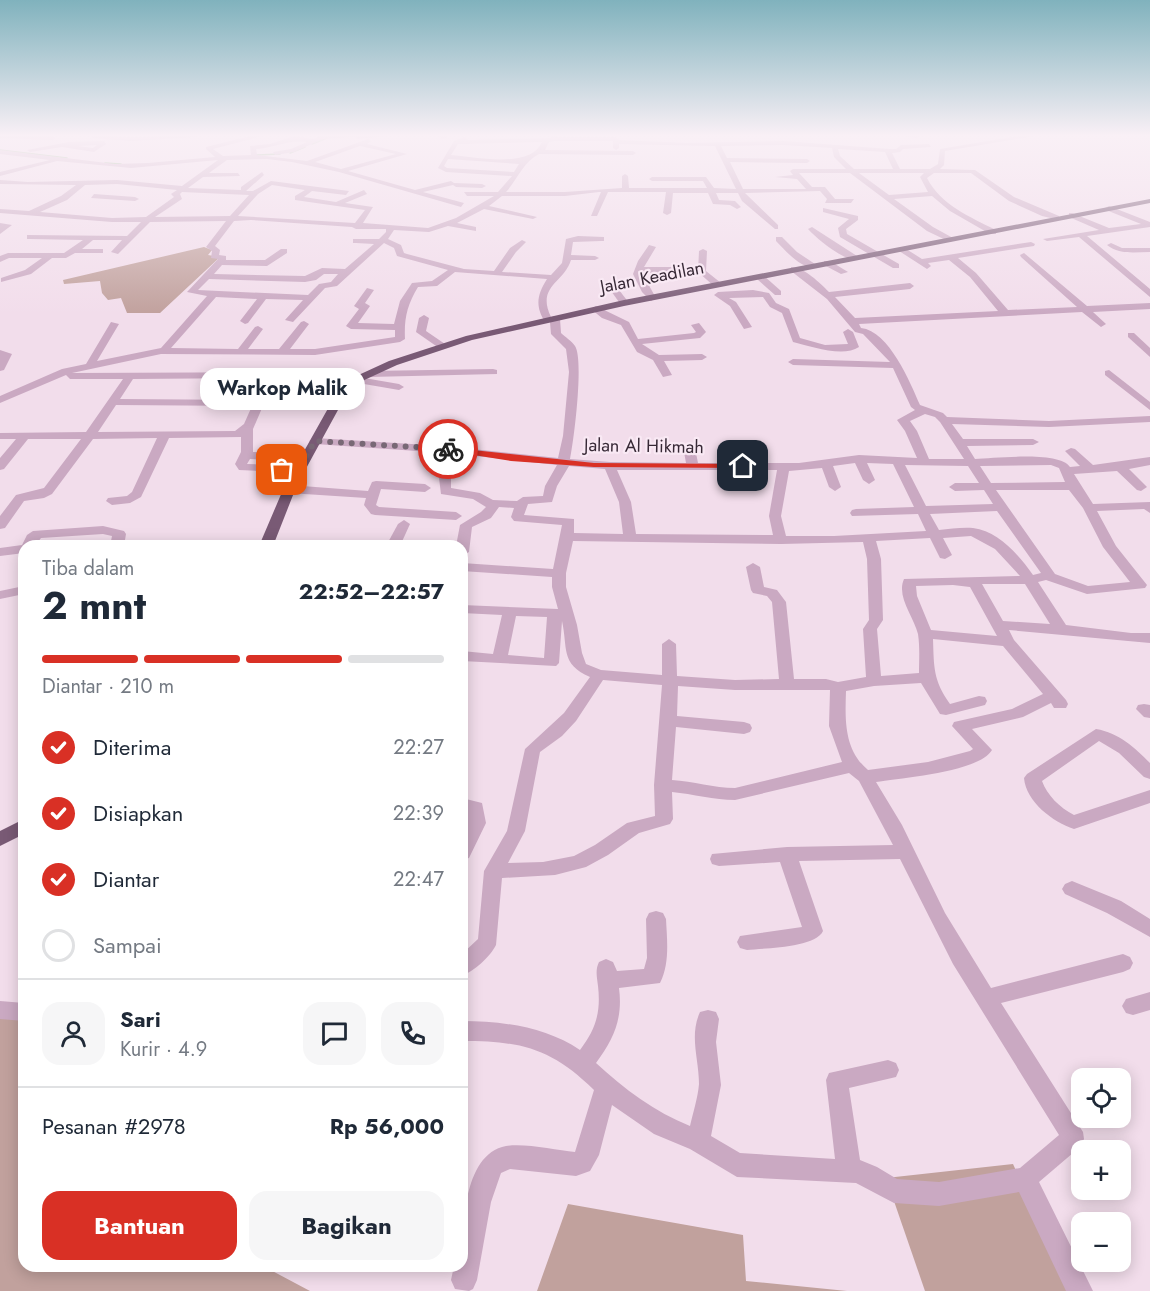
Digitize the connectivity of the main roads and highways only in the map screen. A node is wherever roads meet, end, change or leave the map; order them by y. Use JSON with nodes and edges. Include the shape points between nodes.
{"nodes":[{"id":1,"x":1150,"y":201,"type":"edge"},
{"id":2,"x":268,"y":540,"type":"edge"},
{"id":3,"x":18,"y":829,"type":"edge"},
{"id":4,"x":0,"y":839,"type":"edge"}],
"edges":[{"from":1,"to":2,"type":"main road","name":"Jalan Keadilan","via":[[986,228],[900,249],[650,296],[442,346],[369,374],[356,380],[339,398],[287,492]]},
{"from":3,"to":4,"type":"main road"}]}
